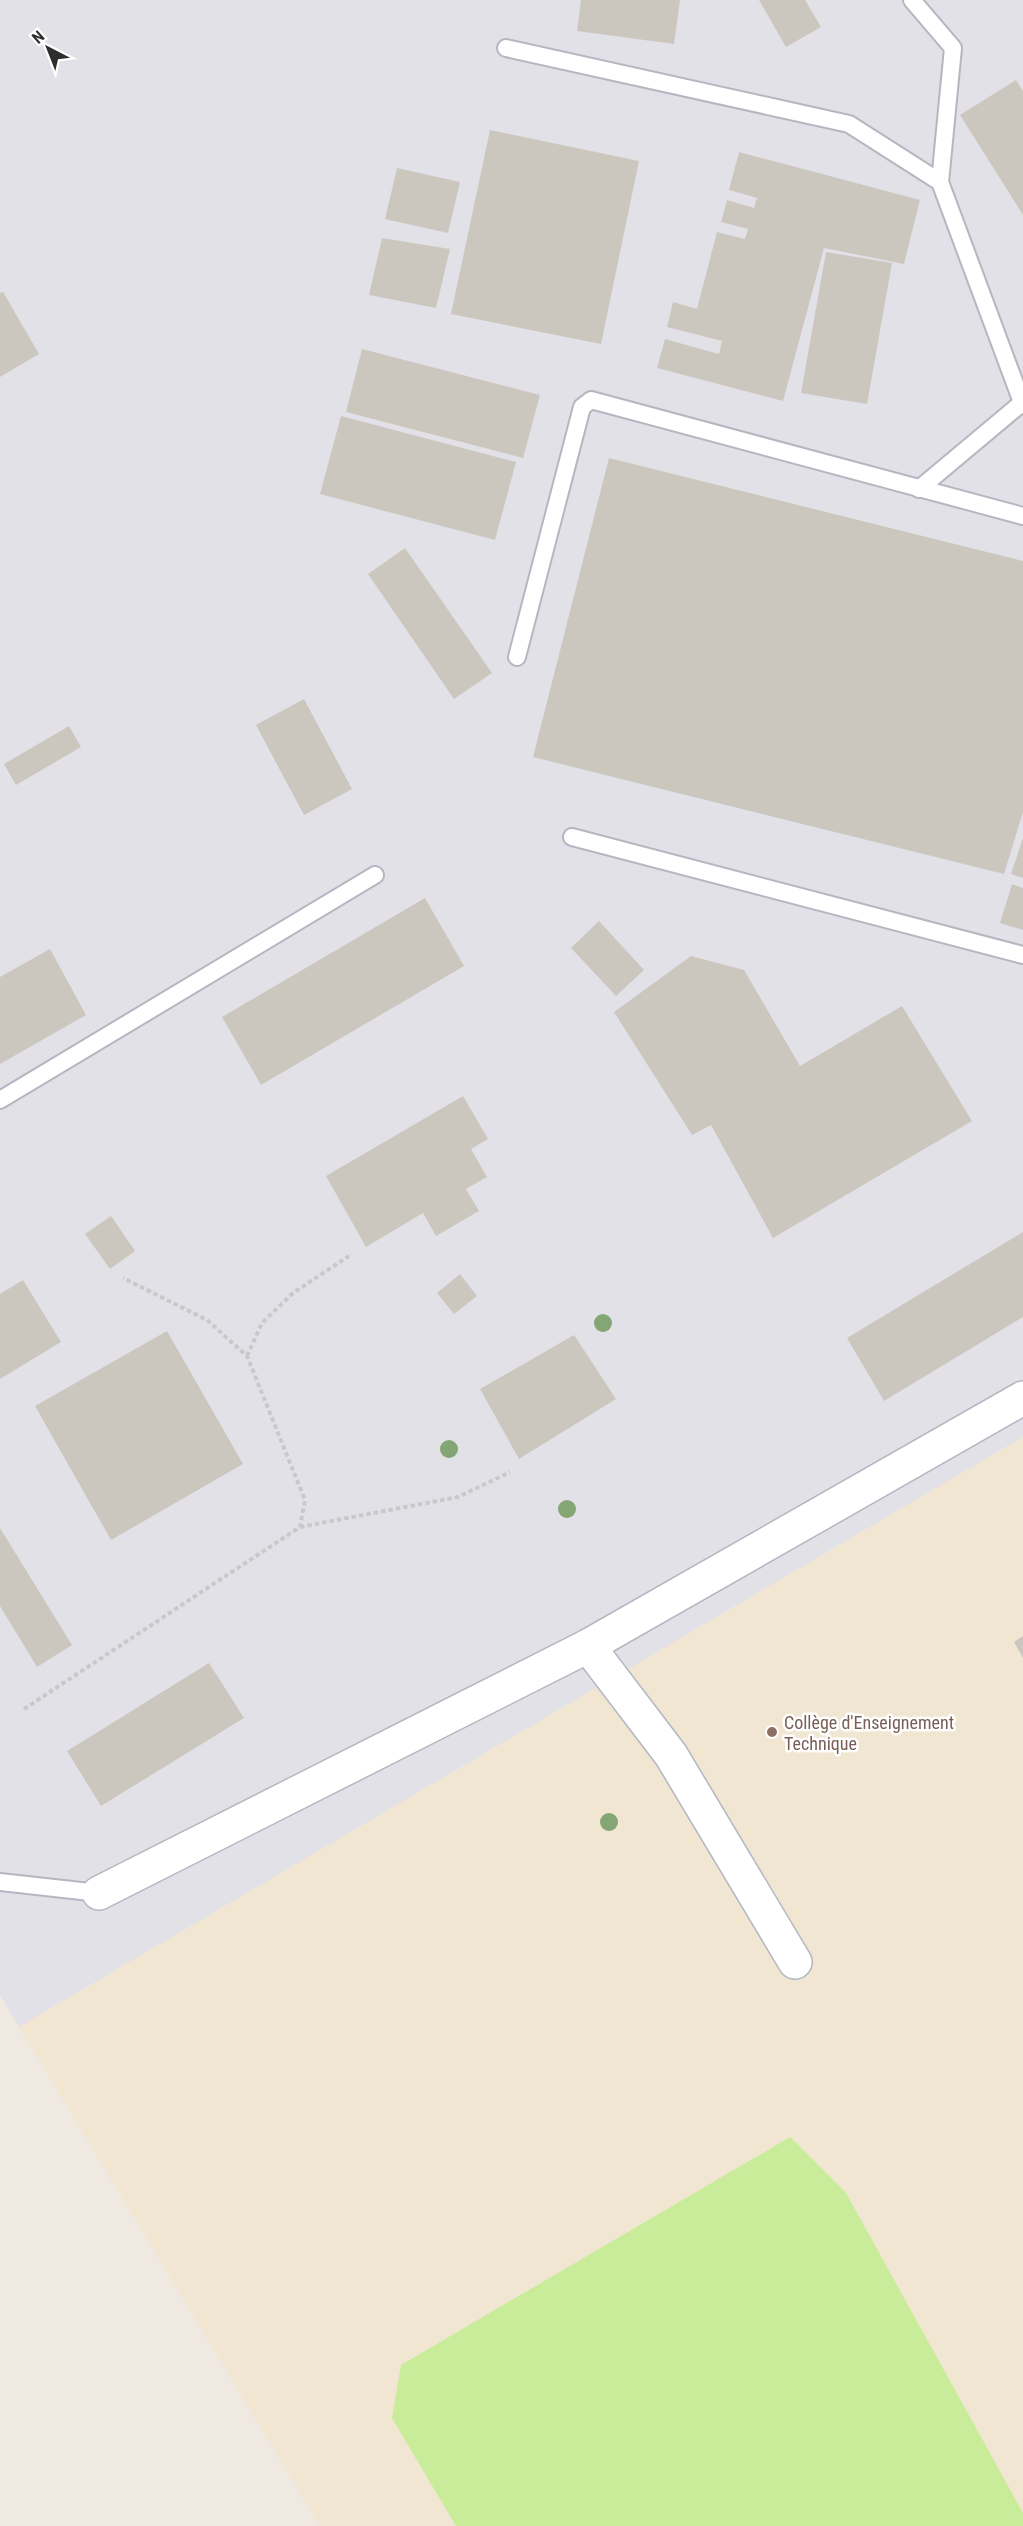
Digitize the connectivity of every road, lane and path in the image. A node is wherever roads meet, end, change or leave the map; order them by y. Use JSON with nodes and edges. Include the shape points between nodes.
{"nodes":[{"id":1,"x":912,"y":0,"type":"edge"},
{"id":2,"x":506,"y":48,"type":"dead end"},
{"id":3,"x":940,"y":182,"type":"junction"},
{"id":4,"x":1022,"y":403,"type":"edge"},
{"id":5,"x":920,"y":489,"type":"junction"},
{"id":6,"x":1023,"y":516,"type":"edge"},
{"id":7,"x":517,"y":657,"type":"dead end"},
{"id":8,"x":572,"y":837,"type":"dead end"},
{"id":9,"x":375,"y":874,"type":"dead end"},
{"id":10,"x":1023,"y":955,"type":"edge"},
{"id":11,"x":0,"y":1100,"type":"edge"},
{"id":12,"x":349,"y":1256,"type":"dead end"},
{"id":13,"x":123,"y":1278,"type":"dead end"},
{"id":14,"x":247,"y":1356,"type":"junction"},
{"id":15,"x":1023,"y":1398,"type":"edge"},
{"id":16,"x":510,"y":1472,"type":"dead end"},
{"id":17,"x":300,"y":1527,"type":"junction"},
{"id":18,"x":588,"y":1646,"type":"junction"},
{"id":19,"x":24,"y":1709,"type":"dead end"},
{"id":20,"x":0,"y":1882,"type":"edge"},
{"id":21,"x":99,"y":1893,"type":"joint"},
{"id":22,"x":795,"y":1962,"type":"dead end"}],
"edges":[{"from":1,"to":3,"type":"lane","via":[[953,48]]},
{"from":2,"to":3,"type":"lane","via":[[849,124]]},
{"from":3,"to":4,"type":"lane"},
{"from":4,"to":5,"type":"lane"},
{"from":5,"to":6,"type":"lane"},
{"from":5,"to":7,"type":"lane","via":[[591,400],[586,402]]},
{"from":8,"to":10,"type":"lane"},
{"from":9,"to":11,"type":"lane"},
{"from":12,"to":14,"type":"path","via":[[293,1293],[262,1323]]},
{"from":13,"to":14,"type":"path","via":[[207,1320]]},
{"from":14,"to":17,"type":"path","via":[[304,1500]]},
{"from":15,"to":18,"type":"street"},
{"from":16,"to":17,"type":"path","via":[[458,1497]]},
{"from":17,"to":19,"type":"path"},
{"from":18,"to":21,"type":"street"},
{"from":18,"to":22,"type":"street","via":[[671,1755]]},
{"from":20,"to":21,"type":"lane"}]}
